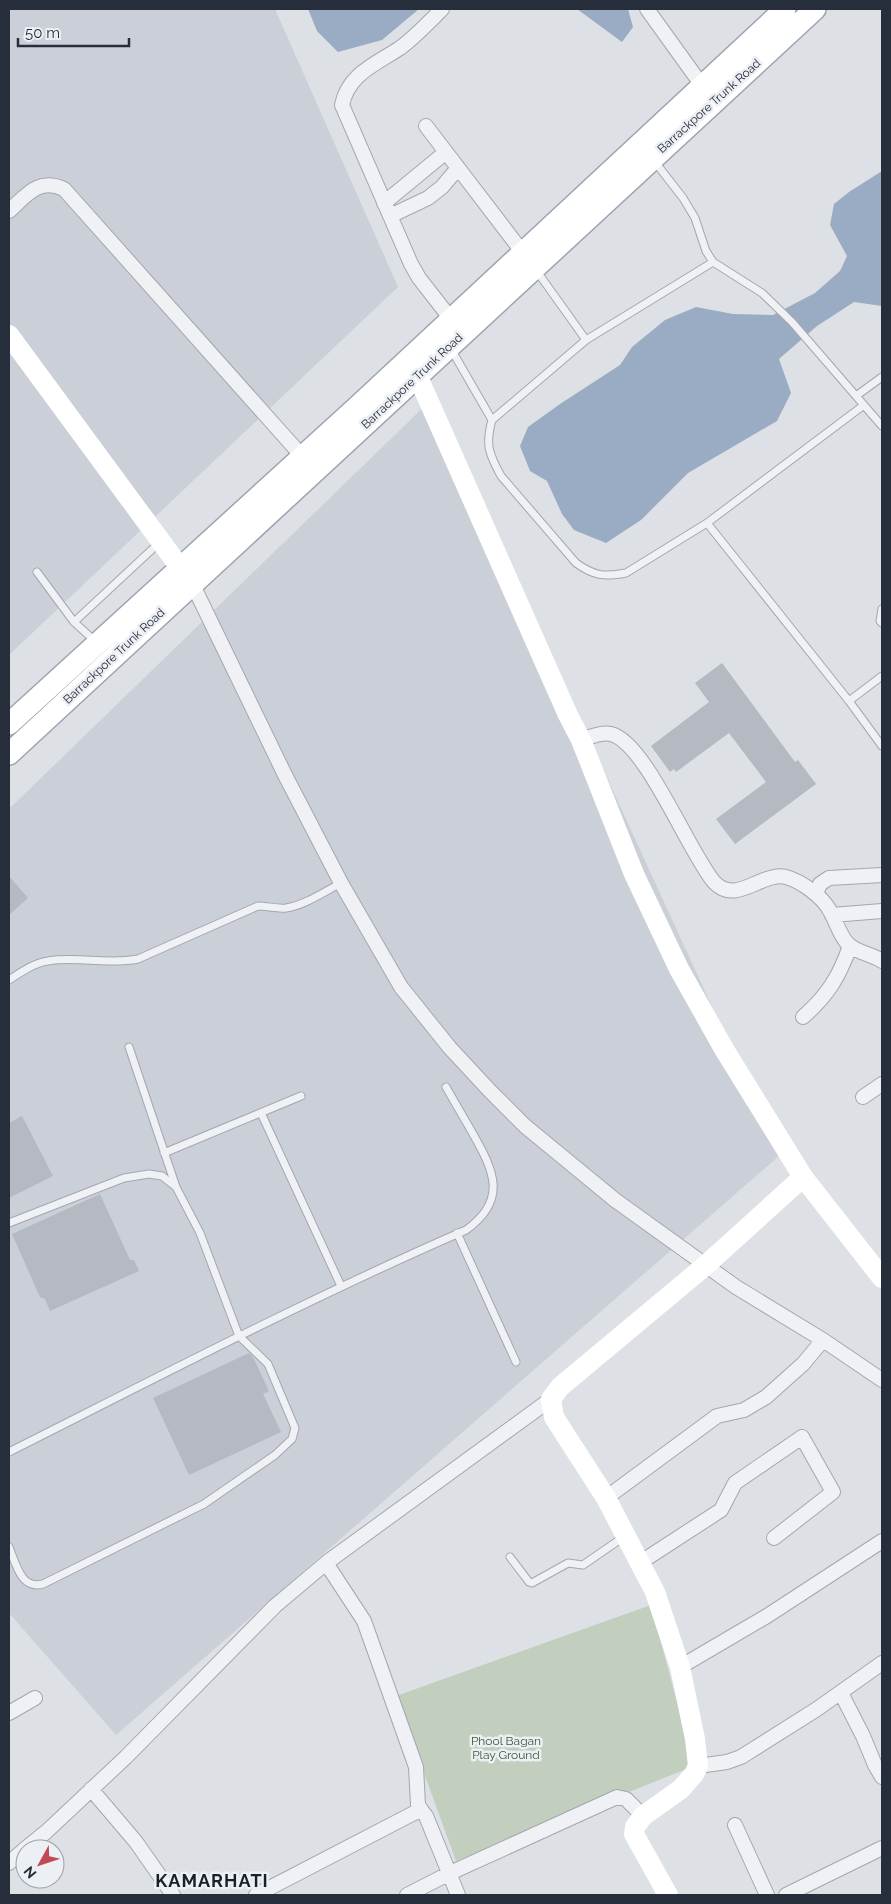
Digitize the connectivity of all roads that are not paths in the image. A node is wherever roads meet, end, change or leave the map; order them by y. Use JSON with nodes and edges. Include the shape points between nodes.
{"nodes":[{"id":1,"x":442,"y":9,"type":"edge"},
{"id":2,"x":646,"y":9,"type":"edge"},
{"id":3,"x":785,"y":9,"type":"edge"},
{"id":4,"x":815,"y":9,"type":"edge"},
{"id":5,"x":708,"y":95,"type":"junction"},
{"id":6,"x":426,"y":126,"type":"dead end"},
{"id":7,"x":446,"y":152,"type":"junction"},
{"id":8,"x":652,"y":158,"type":"junction"},
{"id":9,"x":458,"y":168,"type":"junction"},
{"id":10,"x":384,"y":203,"type":"junction"},
{"id":11,"x":9,"y":212,"type":"edge"},
{"id":12,"x":390,"y":216,"type":"junction"},
{"id":13,"x":529,"y":261,"type":"junction"},
{"id":14,"x":714,"y":262,"type":"junction"},
{"id":15,"x":451,"y":319,"type":"junction"},
{"id":16,"x":9,"y":334,"type":"edge"},
{"id":17,"x":586,"y":340,"type":"junction"},
{"id":18,"x":450,"y":346,"type":"junction"},
{"id":19,"x":412,"y":369,"type":"junction"},
{"id":20,"x":882,"y":377,"type":"edge"},
{"id":21,"x":856,"y":396,"type":"junction"},
{"id":22,"x":864,"y":405,"type":"junction"},
{"id":23,"x":492,"y":420,"type":"junction"},
{"id":24,"x":882,"y":426,"type":"edge"},
{"id":25,"x":302,"y":456,"type":"junction"},
{"id":26,"x":708,"y":523,"type":"junction"},
{"id":27,"x":161,"y":542,"type":"junction"},
{"id":28,"x":38,"y":572,"type":"dead end"},
{"id":29,"x":186,"y":575,"type":"junction"},
{"id":30,"x":882,"y":609,"type":"edge"},
{"id":31,"x":74,"y":622,"type":"junction"},
{"id":32,"x":882,"y":623,"type":"edge"},
{"id":33,"x":96,"y":642,"type":"junction"},
{"id":34,"x":882,"y":676,"type":"edge"},
{"id":35,"x":849,"y":701,"type":"junction"},
{"id":36,"x":9,"y":724,"type":"edge"},
{"id":37,"x":581,"y":740,"type":"junction"},
{"id":38,"x":882,"y":746,"type":"edge"},
{"id":39,"x":9,"y":754,"type":"edge"},
{"id":40,"x":882,"y":875,"type":"edge"},
{"id":41,"x":342,"y":883,"type":"junction"},
{"id":42,"x":816,"y":894,"type":"junction"},
{"id":43,"x":882,"y":911,"type":"edge"},
{"id":44,"x":832,"y":915,"type":"junction"},
{"id":45,"x":850,"y":946,"type":"junction"},
{"id":46,"x":882,"y":961,"type":"edge"},
{"id":47,"x":9,"y":980,"type":"edge"},
{"id":48,"x":803,"y":1017,"type":"dead end"},
{"id":49,"x":129,"y":1047,"type":"dead end"},
{"id":50,"x":882,"y":1084,"type":"edge"},
{"id":51,"x":446,"y":1087,"type":"dead end"},
{"id":52,"x":301,"y":1096,"type":"dead end"},
{"id":53,"x":863,"y":1097,"type":"dead end"},
{"id":54,"x":261,"y":1113,"type":"junction"},
{"id":55,"x":164,"y":1153,"type":"junction"},
{"id":56,"x":803,"y":1177,"type":"junction"},
{"id":57,"x":176,"y":1186,"type":"junction"},
{"id":58,"x":9,"y":1223,"type":"edge"},
{"id":59,"x":457,"y":1233,"type":"junction"},
{"id":60,"x":706,"y":1265,"type":"junction"},
{"id":61,"x":882,"y":1278,"type":"edge"},
{"id":62,"x":341,"y":1286,"type":"junction"},
{"id":63,"x":240,"y":1336,"type":"junction"},
{"id":64,"x":823,"y":1340,"type":"junction"},
{"id":65,"x":516,"y":1362,"type":"dead end"},
{"id":66,"x":882,"y":1380,"type":"edge"},
{"id":67,"x":551,"y":1399,"type":"junction"},
{"id":68,"x":9,"y":1452,"type":"edge"},
{"id":69,"x":606,"y":1498,"type":"junction"},
{"id":70,"x":625,"y":1536,"type":"junction"},
{"id":71,"x":774,"y":1538,"type":"dead end"},
{"id":72,"x":882,"y":1541,"type":"edge"},
{"id":73,"x":9,"y":1547,"type":"edge"},
{"id":74,"x":510,"y":1556,"type":"dead end"},
{"id":75,"x":641,"y":1562,"type":"junction"},
{"id":76,"x":326,"y":1563,"type":"junction"},
{"id":77,"x":882,"y":1663,"type":"edge"},
{"id":78,"x":680,"y":1667,"type":"junction"},
{"id":79,"x":841,"y":1692,"type":"junction"},
{"id":80,"x":34,"y":1698,"type":"dead end"},
{"id":81,"x":9,"y":1713,"type":"edge"},
{"id":82,"x":698,"y":1766,"type":"junction"},
{"id":83,"x":882,"y":1777,"type":"edge"},
{"id":84,"x":91,"y":1789,"type":"junction"},
{"id":85,"x":422,"y":1811,"type":"junction"},
{"id":86,"x":643,"y":1816,"type":"junction"},
{"id":87,"x":735,"y":1825,"type":"dead end"},
{"id":88,"x":36,"y":1839,"type":"edge"},
{"id":89,"x":882,"y":1848,"type":"edge"},
{"id":90,"x":450,"y":1873,"type":"junction"},
{"id":91,"x":174,"y":1895,"type":"edge"},
{"id":92,"x":256,"y":1895,"type":"edge"},
{"id":93,"x":407,"y":1895,"type":"edge"},
{"id":94,"x":458,"y":1895,"type":"edge"},
{"id":95,"x":668,"y":1895,"type":"edge"},
{"id":96,"x":767,"y":1895,"type":"edge"},
{"id":97,"x":786,"y":1895,"type":"edge"}],
"edges":[{"from":1,"to":10,"type":"street","via":[[400,48],[363,71],[344,94],[342,105]]},
{"from":2,"to":5,"type":"street"},
{"from":3,"to":5,"type":"main road","name":"Barrackpore Trunk Road"},
{"from":4,"to":5,"type":"main road","name":"Barrackpore Trunk Road"},
{"from":5,"to":8,"type":"main road","name":"Barrackpore Trunk Road"},
{"from":5,"to":13,"type":"main road","name":"Barrackpore Trunk Road"},
{"from":6,"to":7,"type":"street"},
{"from":7,"to":9,"type":"street"},
{"from":7,"to":10,"type":"street"},
{"from":8,"to":13,"type":"main road","name":"Barrackpore Trunk Road"},
{"from":8,"to":14,"type":"lane","via":[[695,218],[706,251]]},
{"from":9,"to":12,"type":"street","via":[[442,188]]},
{"from":9,"to":13,"type":"street"},
{"from":10,"to":12,"type":"street"},
{"from":11,"to":25,"type":"street","via":[[34,189],[54,184],[64,189]]},
{"from":12,"to":15,"type":"street","via":[[419,278]]},
{"from":13,"to":15,"type":"main road","name":"Barrackpore Trunk Road"},
{"from":13,"to":17,"type":"lane"},
{"from":13,"to":18,"type":"main road","name":"Barrackpore Trunk Road"},
{"from":14,"to":17,"type":"lane"},
{"from":14,"to":21,"type":"lane","via":[[762,293]]},
{"from":15,"to":19,"type":"main road","name":"Barrackpore Trunk Road"},
{"from":16,"to":27,"type":"street"},
{"from":17,"to":23,"type":"lane"},
{"from":18,"to":19,"type":"main road","name":"Barrackpore Trunk Road"},
{"from":18,"to":23,"type":"lane"},
{"from":19,"to":25,"type":"main road","name":"Barrackpore Trunk Road"},
{"from":19,"to":29,"type":"main road","name":"Barrackpore Trunk Road"},
{"from":19,"to":37,"type":"street"},
{"from":20,"to":21,"type":"lane"},
{"from":21,"to":22,"type":"lane"},
{"from":22,"to":24,"type":"lane"},
{"from":22,"to":26,"type":"lane"},
{"from":23,"to":26,"type":"lane","via":[[487,439],[501,476],[576,563],[591,573],[610,576],[626,573]]},
{"from":25,"to":29,"type":"main road","name":"Barrackpore Trunk Road"},
{"from":26,"to":35,"type":"lane"},
{"from":27,"to":29,"type":"street"},
{"from":27,"to":31,"type":"lane"},
{"from":28,"to":31,"type":"lane"},
{"from":29,"to":33,"type":"main road","name":"Barrackpore Trunk Road"},
{"from":29,"to":39,"type":"main road","name":"Barrackpore Trunk Road"},
{"from":29,"to":41,"type":"street"},
{"from":30,"to":32,"type":"lane"},
{"from":31,"to":33,"type":"lane"},
{"from":33,"to":36,"type":"main road","name":"Barrackpore Trunk Road"},
{"from":34,"to":35,"type":"lane"},
{"from":35,"to":38,"type":"lane"},
{"from":37,"to":42,"type":"street","via":[[610,734],[631,746],[708,874],[721,887],[735,891],[784,877]]},
{"from":37,"to":56,"type":"street","via":[[634,874],[679,969]]},
{"from":40,"to":42,"type":"street","via":[[829,878],[820,884]]},
{"from":41,"to":47,"type":"lane","via":[[285,908],[258,906],[138,959],[124,962],[45,961]]},
{"from":41,"to":60,"type":"street","via":[[401,986],[490,1092],[525,1126],[615,1200]]},
{"from":42,"to":44,"type":"street"},
{"from":43,"to":44,"type":"street"},
{"from":44,"to":45,"type":"street"},
{"from":45,"to":46,"type":"street"},
{"from":45,"to":48,"type":"street","via":[[835,983]]},
{"from":49,"to":55,"type":"lane"},
{"from":50,"to":53,"type":"street"},
{"from":51,"to":59,"type":"lane","via":[[489,1162],[494,1190],[487,1210],[478,1221]]},
{"from":52,"to":54,"type":"lane"},
{"from":54,"to":55,"type":"lane"},
{"from":54,"to":62,"type":"lane"},
{"from":55,"to":57,"type":"lane"},
{"from":56,"to":60,"type":"street"},
{"from":56,"to":61,"type":"street"},
{"from":57,"to":58,"type":"lane","via":[[162,1176],[150,1174],[124,1178]]},
{"from":57,"to":63,"type":"lane","via":[[200,1233]]},
{"from":59,"to":62,"type":"lane"},
{"from":59,"to":65,"type":"lane"},
{"from":60,"to":64,"type":"street"},
{"from":60,"to":67,"type":"street"},
{"from":62,"to":63,"type":"lane"},
{"from":63,"to":68,"type":"lane"},
{"from":63,"to":73,"type":"lane","via":[[268,1364],[289,1410],[295,1428],[285,1447],[204,1504],[43,1584],[34,1586],[26,1583]]},
{"from":64,"to":66,"type":"street"},
{"from":64,"to":69,"type":"street","via":[[803,1364],[766,1397],[744,1410],[717,1416]]},
{"from":67,"to":69,"type":"street","via":[[554,1416]]},
{"from":67,"to":76,"type":"street"},
{"from":69,"to":70,"type":"street"},
{"from":70,"to":74,"type":"lane","via":[[583,1564],[568,1563],[532,1583]]},
{"from":70,"to":75,"type":"street"},
{"from":71,"to":75,"type":"street","via":[[834,1492],[802,1438],[735,1482],[721,1510]]},
{"from":72,"to":78,"type":"street","via":[[767,1616]]},
{"from":75,"to":78,"type":"street","via":[[655,1592]]},
{"from":76,"to":84,"type":"street","via":[[252,1628]]},
{"from":76,"to":85,"type":"street","via":[[364,1621],[416,1767],[418,1805]]},
{"from":77,"to":79,"type":"street"},
{"from":78,"to":82,"type":"street"},
{"from":79,"to":82,"type":"street","via":[[741,1757]]},
{"from":79,"to":83,"type":"street"},
{"from":80,"to":81,"type":"street"},
{"from":82,"to":86,"type":"street","via":[[681,1789]]},
{"from":84,"to":88,"type":"street"},
{"from":84,"to":91,"type":"street","via":[[136,1842]]},
{"from":85,"to":90,"type":"street"},
{"from":85,"to":92,"type":"street","via":[[414,1812]]},
{"from":86,"to":90,"type":"street","via":[[626,1799],[618,1797]]},
{"from":86,"to":95,"type":"street","via":[[634,1827],[634,1834]]},
{"from":87,"to":96,"type":"street"},
{"from":89,"to":97,"type":"street"},
{"from":90,"to":93,"type":"street"},
{"from":90,"to":94,"type":"street"}]}
